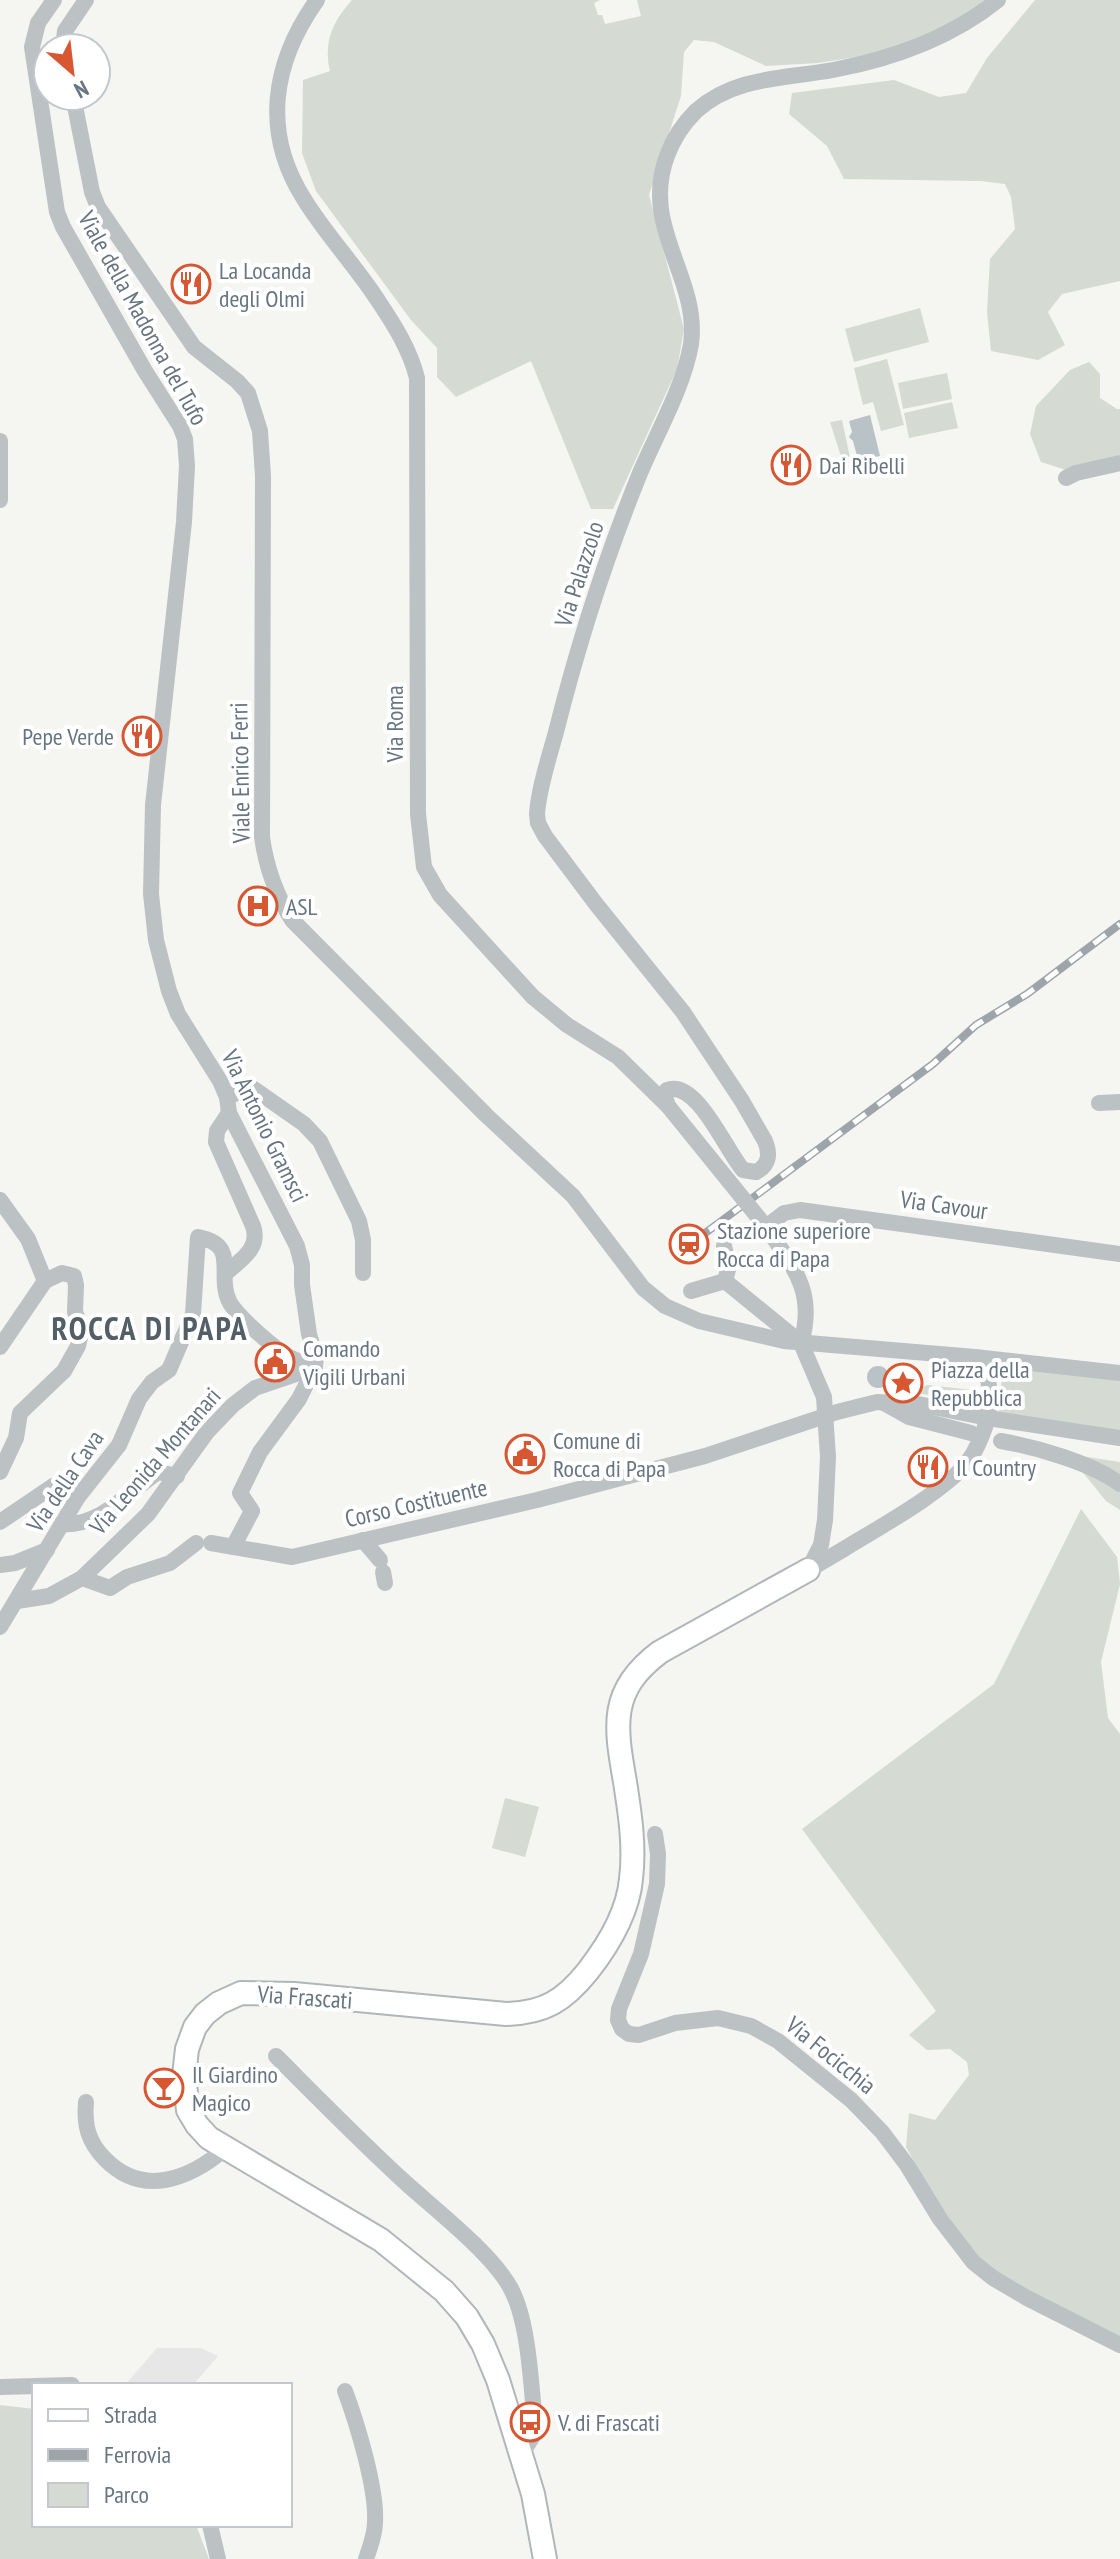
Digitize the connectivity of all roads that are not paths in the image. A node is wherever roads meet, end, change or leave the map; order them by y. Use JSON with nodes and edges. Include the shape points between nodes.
{"nodes":[{"id":1,"x":54,"y":0,"type":"edge"},
{"id":2,"x":86,"y":0,"type":"edge"},
{"id":3,"x":317,"y":0,"type":"edge"},
{"id":4,"x":998,"y":0,"type":"edge"},
{"id":5,"x":65,"y":32,"type":"edge"},
{"id":6,"x":76,"y":112,"type":"edge"},
{"id":7,"x":0,"y":441,"type":"edge"},
{"id":8,"x":1120,"y":463,"type":"edge"},
{"id":9,"x":1066,"y":478,"type":"dead end"},
{"id":10,"x":0,"y":500,"type":"edge"},
{"id":11,"x":152,"y":906,"type":"joint"},
{"id":12,"x":1120,"y":1102,"type":"edge"},
{"id":13,"x":1099,"y":1103,"type":"dead end"},
{"id":14,"x":228,"y":1105,"type":"junction"},
{"id":15,"x":668,"y":1106,"type":"junction"},
{"id":16,"x":0,"y":1200,"type":"edge"},
{"id":17,"x":766,"y":1227,"type":"junction"},
{"id":18,"x":724,"y":1246,"type":"dead end"},
{"id":19,"x":1120,"y":1254,"type":"edge"},
{"id":20,"x":363,"y":1273,"type":"dead end"},
{"id":21,"x":225,"y":1274,"type":"junction"},
{"id":22,"x":49,"y":1279,"type":"junction"},
{"id":23,"x":725,"y":1281,"type":"junction"},
{"id":24,"x":691,"y":1291,"type":"dead end"},
{"id":25,"x":801,"y":1343,"type":"junction"},
{"id":26,"x":0,"y":1347,"type":"edge"},
{"id":27,"x":975,"y":1357,"type":"junction"},
{"id":28,"x":315,"y":1367,"type":"junction"},
{"id":29,"x":1120,"y":1373,"type":"edge"},
{"id":30,"x":882,"y":1402,"type":"junction"},
{"id":31,"x":827,"y":1415,"type":"junction"},
{"id":32,"x":988,"y":1418,"type":"junction"},
{"id":33,"x":971,"y":1433,"type":"dead end"},
{"id":34,"x":1120,"y":1438,"type":"edge"},
{"id":35,"x":1001,"y":1441,"type":"dead end"},
{"id":36,"x":0,"y":1472,"type":"edge"},
{"id":37,"x":177,"y":1476,"type":"junction"},
{"id":38,"x":1120,"y":1484,"type":"edge"},
{"id":39,"x":78,"y":1497,"type":"junction"},
{"id":40,"x":0,"y":1522,"type":"edge"},
{"id":41,"x":62,"y":1524,"type":"junction"},
{"id":42,"x":363,"y":1540,"type":"junction"},
{"id":43,"x":233,"y":1547,"type":"junction"},
{"id":44,"x":47,"y":1550,"type":"junction"},
{"id":45,"x":0,"y":1565,"type":"edge"},
{"id":46,"x":808,"y":1570,"type":"junction"},
{"id":47,"x":383,"y":1572,"type":"dead end"},
{"id":48,"x":82,"y":1578,"type":"junction"},
{"id":49,"x":17,"y":1601,"type":"junction"},
{"id":50,"x":0,"y":1627,"type":"edge"},
{"id":51,"x":655,"y":1834,"type":"dead end"},
{"id":52,"x":276,"y":2056,"type":"dead end"},
{"id":53,"x":86,"y":2102,"type":"dead end"},
{"id":54,"x":226,"y":2148,"type":"junction"},
{"id":55,"x":1120,"y":2345,"type":"edge"},
{"id":56,"x":32,"y":2386,"type":"edge"},
{"id":57,"x":0,"y":2387,"type":"edge"},
{"id":58,"x":345,"y":2391,"type":"dead end"},
{"id":59,"x":521,"y":2455,"type":"junction"},
{"id":60,"x":210,"y":2527,"type":"edge"},
{"id":61,"x":218,"y":2559,"type":"edge"},
{"id":62,"x":366,"y":2559,"type":"edge"},
{"id":63,"x":545,"y":2559,"type":"edge"}],
"edges":[{"from":1,"to":11,"type":"street","name":"Viale della Madonna del Tufo","via":[[38,23],[32,47],[57,212],[180,426],[186,447],[184,522],[152,813]]},
{"from":2,"to":5,"type":"street"},
{"from":3,"to":15,"type":"street","name":"Via Roma","via":[[288,51],[276,117],[299,192],[396,328],[417,378],[418,814],[424,867],[440,895],[533,997],[625,1062]]},
{"from":4,"to":15,"type":"street","name":"Via Palazzolo","via":[[949,31],[885,58],[754,81],[724,93],[684,124],[662,169],[661,216],[687,298],[691,343],[599,583],[537,814],[540,829],[570,870],[700,1036],[765,1141],[767,1162],[756,1172],[743,1170],[684,1090],[667,1090]]},
{"from":6,"to":25,"type":"street","name":"Viale Enrico Ferri","via":[[98,207],[194,347],[245,389],[258,421],[263,476],[262,837],[287,912],[573,1196],[651,1296],[699,1321]]},
{"from":7,"to":10,"type":"street"},
{"from":8,"to":9,"type":"street"},
{"from":11,"to":14,"type":"street","name":"Via Antonio Gramsci","via":[[173,1003],[220,1081]]},
{"from":12,"to":13,"type":"street"},
{"from":14,"to":20,"type":"street","via":[[244,1090],[254,1089],[320,1141],[359,1221]]},
{"from":14,"to":21,"type":"street","via":[[216,1142],[256,1239]]},
{"from":14,"to":28,"type":"street","name":"Via Antonio Gramsci","via":[[297,1246]]},
{"from":15,"to":17,"type":"street","name":"Via Roma","bridge":true},
{"from":16,"to":22,"type":"street"},
{"from":17,"to":19,"type":"street","name":"Via Cavour","via":[[784,1213],[800,1210]]},
{"from":17,"to":25,"type":"street","name":"Via Roma","via":[[804,1288]]},
{"from":18,"to":23,"type":"street","via":[[729,1266]]},
{"from":21,"to":28,"type":"street","via":[[227,1295],[239,1314],[286,1355]]},
{"from":21,"to":39,"type":"street","name":"Via della Cava","via":[[222,1249],[198,1237],[189,1327],[169,1370],[139,1399],[115,1451]]},
{"from":22,"to":26,"type":"street"},
{"from":22,"to":36,"type":"street","via":[[62,1273],[74,1276],[82,1334],[64,1371],[20,1413],[16,1438]]},
{"from":23,"to":24,"type":"street"},
{"from":23,"to":25,"type":"street"},
{"from":25,"to":27,"type":"street"},
{"from":25,"to":31,"type":"street"},
{"from":27,"to":29,"type":"street"},
{"from":27,"to":32,"type":"street","via":[[989,1384]]},
{"from":28,"to":37,"type":"street","name":"Via Leonida Montanari","via":[[255,1388],[240,1399],[207,1432]]},
{"from":28,"to":43,"type":"street","via":[[240,1493],[252,1511]]},
{"from":30,"to":31,"type":"street"},
{"from":30,"to":32,"type":"street"},
{"from":30,"to":33,"type":"street","via":[[909,1417]]},
{"from":31,"to":42,"type":"street","name":"Corso Costituente","via":[[705,1456]]},
{"from":31,"to":46,"type":"street","via":[[824,1529]]},
{"from":32,"to":34,"type":"street"},
{"from":32,"to":46,"type":"street","bridge":true,"via":[[962,1468]]},
{"from":35,"to":38,"type":"street","via":[[1106,1474]]},
{"from":37,"to":41,"type":"street","via":[[158,1472],[94,1517]]},
{"from":37,"to":48,"type":"street","name":"Via Leonida Montanari","via":[[142,1521]]},
{"from":39,"to":40,"type":"street","via":[[53,1486]]},
{"from":39,"to":41,"type":"street","name":"Via della Cava"},
{"from":41,"to":44,"type":"street","name":"Via della Cava"},
{"from":42,"to":43,"type":"street","name":"Corso Costituente","via":[[292,1557]]},
{"from":42,"to":47,"type":"street"},
{"from":43,"to":48,"type":"street","via":[[204,1543],[110,1588]]},
{"from":44,"to":45,"type":"street"},
{"from":44,"to":49,"type":"street","name":"Via della Cava"},
{"from":46,"to":54,"type":"main road","name":"Via Frascati","via":[[660,1652],[627,1689],[616,1730],[631,1819],[629,1895],[607,1943],[570,1991],[543,2009],[506,2014],[260,1992],[226,1999],[195,2027],[184,2076],[193,2119]]},
{"from":48,"to":49,"type":"street","name":"Via Leonida Montanari","via":[[49,1596]]},
{"from":49,"to":50,"type":"street","name":"Via della Cava"},
{"from":51,"to":55,"type":"street","name":"Via Focicchia","via":[[657,1884],[641,1954],[619,2009],[622,2029],[639,2035],[675,2023],[718,2018],[751,2026],[778,2041],[882,2132],[980,2268],[1035,2303]]},
{"from":52,"to":59,"type":"street","via":[[459,2231],[510,2287],[522,2325],[535,2424]]},
{"from":53,"to":54,"type":"street","via":[[87,2129],[95,2147],[132,2177],[172,2178],[202,2166]]},
{"from":54,"to":59,"type":"main road","name":"Via Frascati","via":[[374,2235],[458,2305],[490,2359]]},
{"from":56,"to":57,"type":"street"},
{"from":58,"to":62,"type":"street","via":[[375,2512]]},
{"from":59,"to":63,"type":"main road","name":"Via Frascati"},
{"from":60,"to":61,"type":"street"}]}
